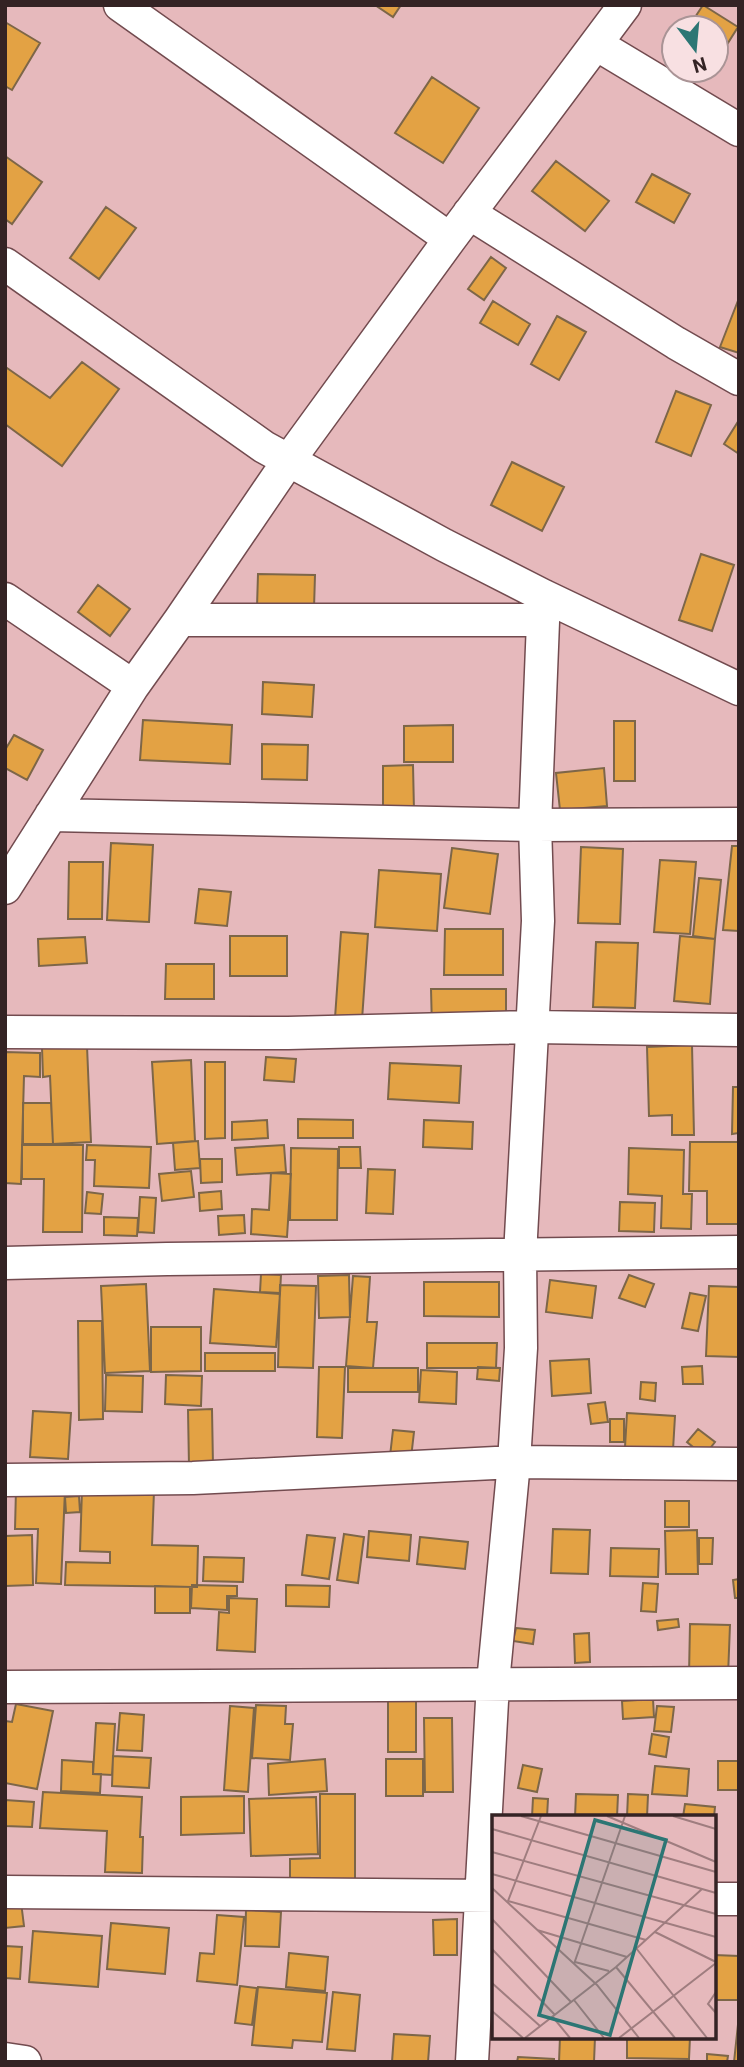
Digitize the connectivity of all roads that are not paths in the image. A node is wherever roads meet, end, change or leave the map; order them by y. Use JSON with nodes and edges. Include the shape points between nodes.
{"nodes":[{"id":1,"x":120,"y":5,"type":"edge"},
{"id":2,"x":607,"y":19,"type":"edge"},
{"id":3,"x":739,"y":130,"type":"edge"},
{"id":4,"x":469,"y":213,"type":"junction"},
{"id":5,"x":450,"y":239,"type":"junction"},
{"id":6,"x":5,"y":264,"type":"edge"},
{"id":7,"x":739,"y":379,"type":"edge"},
{"id":8,"x":289,"y":460,"type":"junction"},
{"id":9,"x":5,"y":599,"type":"edge"},
{"id":10,"x":543,"y":608,"type":"junction"},
{"id":11,"x":180,"y":620,"type":"junction"},
{"id":12,"x":133,"y":686,"type":"junction"},
{"id":13,"x":739,"y":689,"type":"edge"},
{"id":14,"x":51,"y":815,"type":"junction"},
{"id":15,"x":739,"y":824,"type":"edge"},
{"id":16,"x":536,"y":825,"type":"junction"},
{"id":17,"x":5,"y":888,"type":"edge"},
{"id":18,"x":533,"y":1027,"type":"junction"},
{"id":19,"x":739,"y":1030,"type":"edge"},
{"id":20,"x":5,"y":1032,"type":"edge"},
{"id":21,"x":739,"y":1252,"type":"edge"},
{"id":22,"x":520,"y":1255,"type":"junction"},
{"id":23,"x":5,"y":1263,"type":"edge"},
{"id":24,"x":514,"y":1462,"type":"junction"},
{"id":25,"x":739,"y":1464,"type":"edge"},
{"id":26,"x":5,"y":1480,"type":"edge"},
{"id":27,"x":493,"y":1683,"type":"junction"},
{"id":28,"x":739,"y":1683,"type":"edge"},
{"id":29,"x":5,"y":1688,"type":"edge"},
{"id":30,"x":5,"y":1892,"type":"edge"},
{"id":31,"x":488,"y":1896,"type":"edge"},
{"id":32,"x":716,"y":1899,"type":"edge"},
{"id":33,"x":739,"y":1899,"type":"edge"},
{"id":34,"x":5,"y":2059,"type":"edge"},
{"id":35,"x":25,"y":2062,"type":"edge"},
{"id":36,"x":472,"y":2062,"type":"edge"}],
"edges":[{"from":1,"to":5,"type":"street"},
{"from":2,"to":3,"type":"street"},
{"from":2,"to":4,"type":"street"},
{"from":4,"to":5,"type":"street"},
{"from":4,"to":7,"type":"street"},
{"from":5,"to":8,"type":"street"},
{"from":6,"to":8,"type":"street"},
{"from":8,"to":10,"type":"street","via":[[444,545]]},
{"from":8,"to":11,"type":"street"},
{"from":9,"to":12,"type":"street"},
{"from":10,"to":11,"type":"street"},
{"from":10,"to":13,"type":"street"},
{"from":10,"to":16,"type":"street"},
{"from":11,"to":12,"type":"street"},
{"from":12,"to":14,"type":"street"},
{"from":14,"to":16,"type":"street"},
{"from":14,"to":17,"type":"street"},
{"from":15,"to":16,"type":"street"},
{"from":16,"to":18,"type":"street"},
{"from":18,"to":19,"type":"street"},
{"from":18,"to":20,"type":"street","via":[[288,1033]]},
{"from":18,"to":22,"type":"street"},
{"from":21,"to":22,"type":"street"},
{"from":22,"to":23,"type":"street"},
{"from":22,"to":24,"type":"street","via":[[521,1348]]},
{"from":24,"to":25,"type":"street"},
{"from":24,"to":26,"type":"street","via":[[193,1478]]},
{"from":24,"to":27,"type":"street"},
{"from":27,"to":28,"type":"street"},
{"from":27,"to":29,"type":"street"},
{"from":27,"to":31,"type":"street"},
{"from":30,"to":31,"type":"street"},
{"from":31,"to":36,"type":"street"},
{"from":32,"to":33,"type":"street"},
{"from":34,"to":35,"type":"street"}]}
